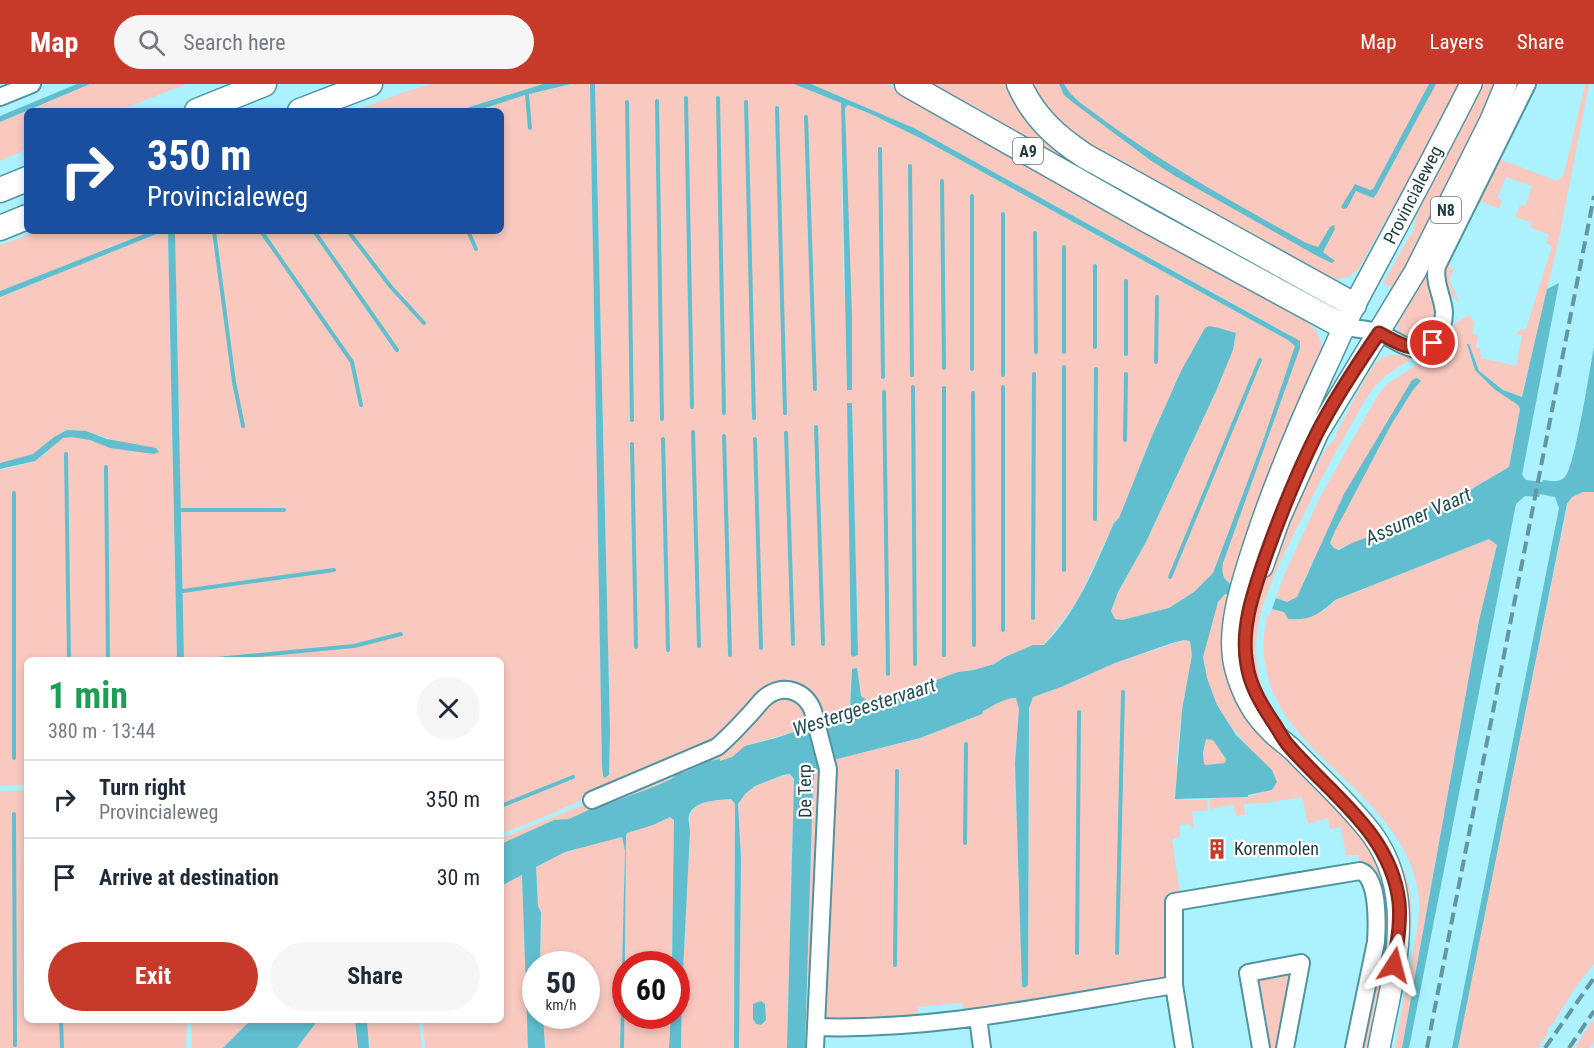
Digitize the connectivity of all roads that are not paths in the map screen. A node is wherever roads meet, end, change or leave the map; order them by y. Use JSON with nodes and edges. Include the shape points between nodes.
{"nodes":[{"id":1,"x":32,"y":84,"type":"edge"},
{"id":2,"x":264,"y":84,"type":"edge"},
{"id":3,"x":370,"y":84,"type":"edge"},
{"id":4,"x":908,"y":84,"type":"edge"},
{"id":5,"x":1019,"y":84,"type":"edge"},
{"id":6,"x":1471,"y":84,"type":"edge"},
{"id":7,"x":1506,"y":84,"type":"edge"},
{"id":8,"x":1527,"y":84,"type":"edge"},
{"id":9,"x":0,"y":97,"type":"edge"},
{"id":10,"x":204,"y":108,"type":"edge"},
{"id":11,"x":308,"y":108,"type":"edge"},
{"id":12,"x":24,"y":180,"type":"edge"},
{"id":13,"x":0,"y":190,"type":"edge"},
{"id":14,"x":24,"y":218,"type":"edge"},
{"id":15,"x":0,"y":228,"type":"edge"},
{"id":16,"x":1349,"y":316,"type":"junction"},
{"id":17,"x":1379,"y":333,"type":"junction"},
{"id":18,"x":1251,"y":578,"type":"junction"},
{"id":19,"x":592,"y":800,"type":"dead end"},
{"id":20,"x":1174,"y":985,"type":"junction"},
{"id":21,"x":978,"y":1017,"type":"junction"},
{"id":22,"x":816,"y":1028,"type":"junction"},
{"id":23,"x":815,"y":1048,"type":"edge"},
{"id":24,"x":982,"y":1048,"type":"edge"},
{"id":25,"x":1184,"y":1048,"type":"edge"},
{"id":26,"x":1261,"y":1048,"type":"edge"},
{"id":27,"x":1285,"y":1048,"type":"edge"},
{"id":28,"x":1354,"y":1048,"type":"edge"},
{"id":29,"x":1379,"y":1048,"type":"edge"}],
"edges":[{"from":1,"to":9,"type":"street"},
{"from":2,"to":10,"type":"highway"},
{"from":3,"to":11,"type":"highway"},
{"from":4,"to":16,"type":"highway","number":"A9","via":[[1176,236]]},
{"from":5,"to":16,"type":"highway","number":"A9","via":[[1036,113],[1066,144]]},
{"from":6,"to":16,"type":"main road","name":"Provincialeweg","number":"N8"},
{"from":7,"to":17,"type":"main road","name":"Provincialeweg","number":"N8","via":[[1462,181]]},
{"from":8,"to":17,"type":"street","via":[[1437,266],[1443,308],[1441,332],[1433,343],[1417,349]]},
{"from":12,"to":13,"type":"highway"},
{"from":14,"to":15,"type":"highway"},
{"from":16,"to":17,"type":"street"},
{"from":16,"to":18,"type":"main road","name":"Provincialeweg","via":[[1264,514]]},
{"from":17,"to":18,"type":"main road","name":"Provincialeweg","via":[[1318,432]]},
{"from":18,"to":29,"type":"main road","name":"Provincialeweg","via":[[1234,629],[1233,653],[1254,711],[1373,836],[1396,888],[1400,921]]},
{"from":19,"to":22,"type":"street","name":"De Terp","via":[[717,747],[766,696],[790,689],[802,695],[813,711],[828,769]]},
{"from":20,"to":21,"type":"street"},
{"from":20,"to":25,"type":"street"},
{"from":20,"to":28,"type":"street","via":[[1174,902],[1364,872],[1372,886],[1377,926]]},
{"from":21,"to":22,"type":"street","via":[[862,1029]]},
{"from":21,"to":24,"type":"street"},
{"from":22,"to":23,"type":"street","name":"De Terp"},
{"from":26,"to":27,"type":"street","via":[[1248,973],[1301,963]]}]}
